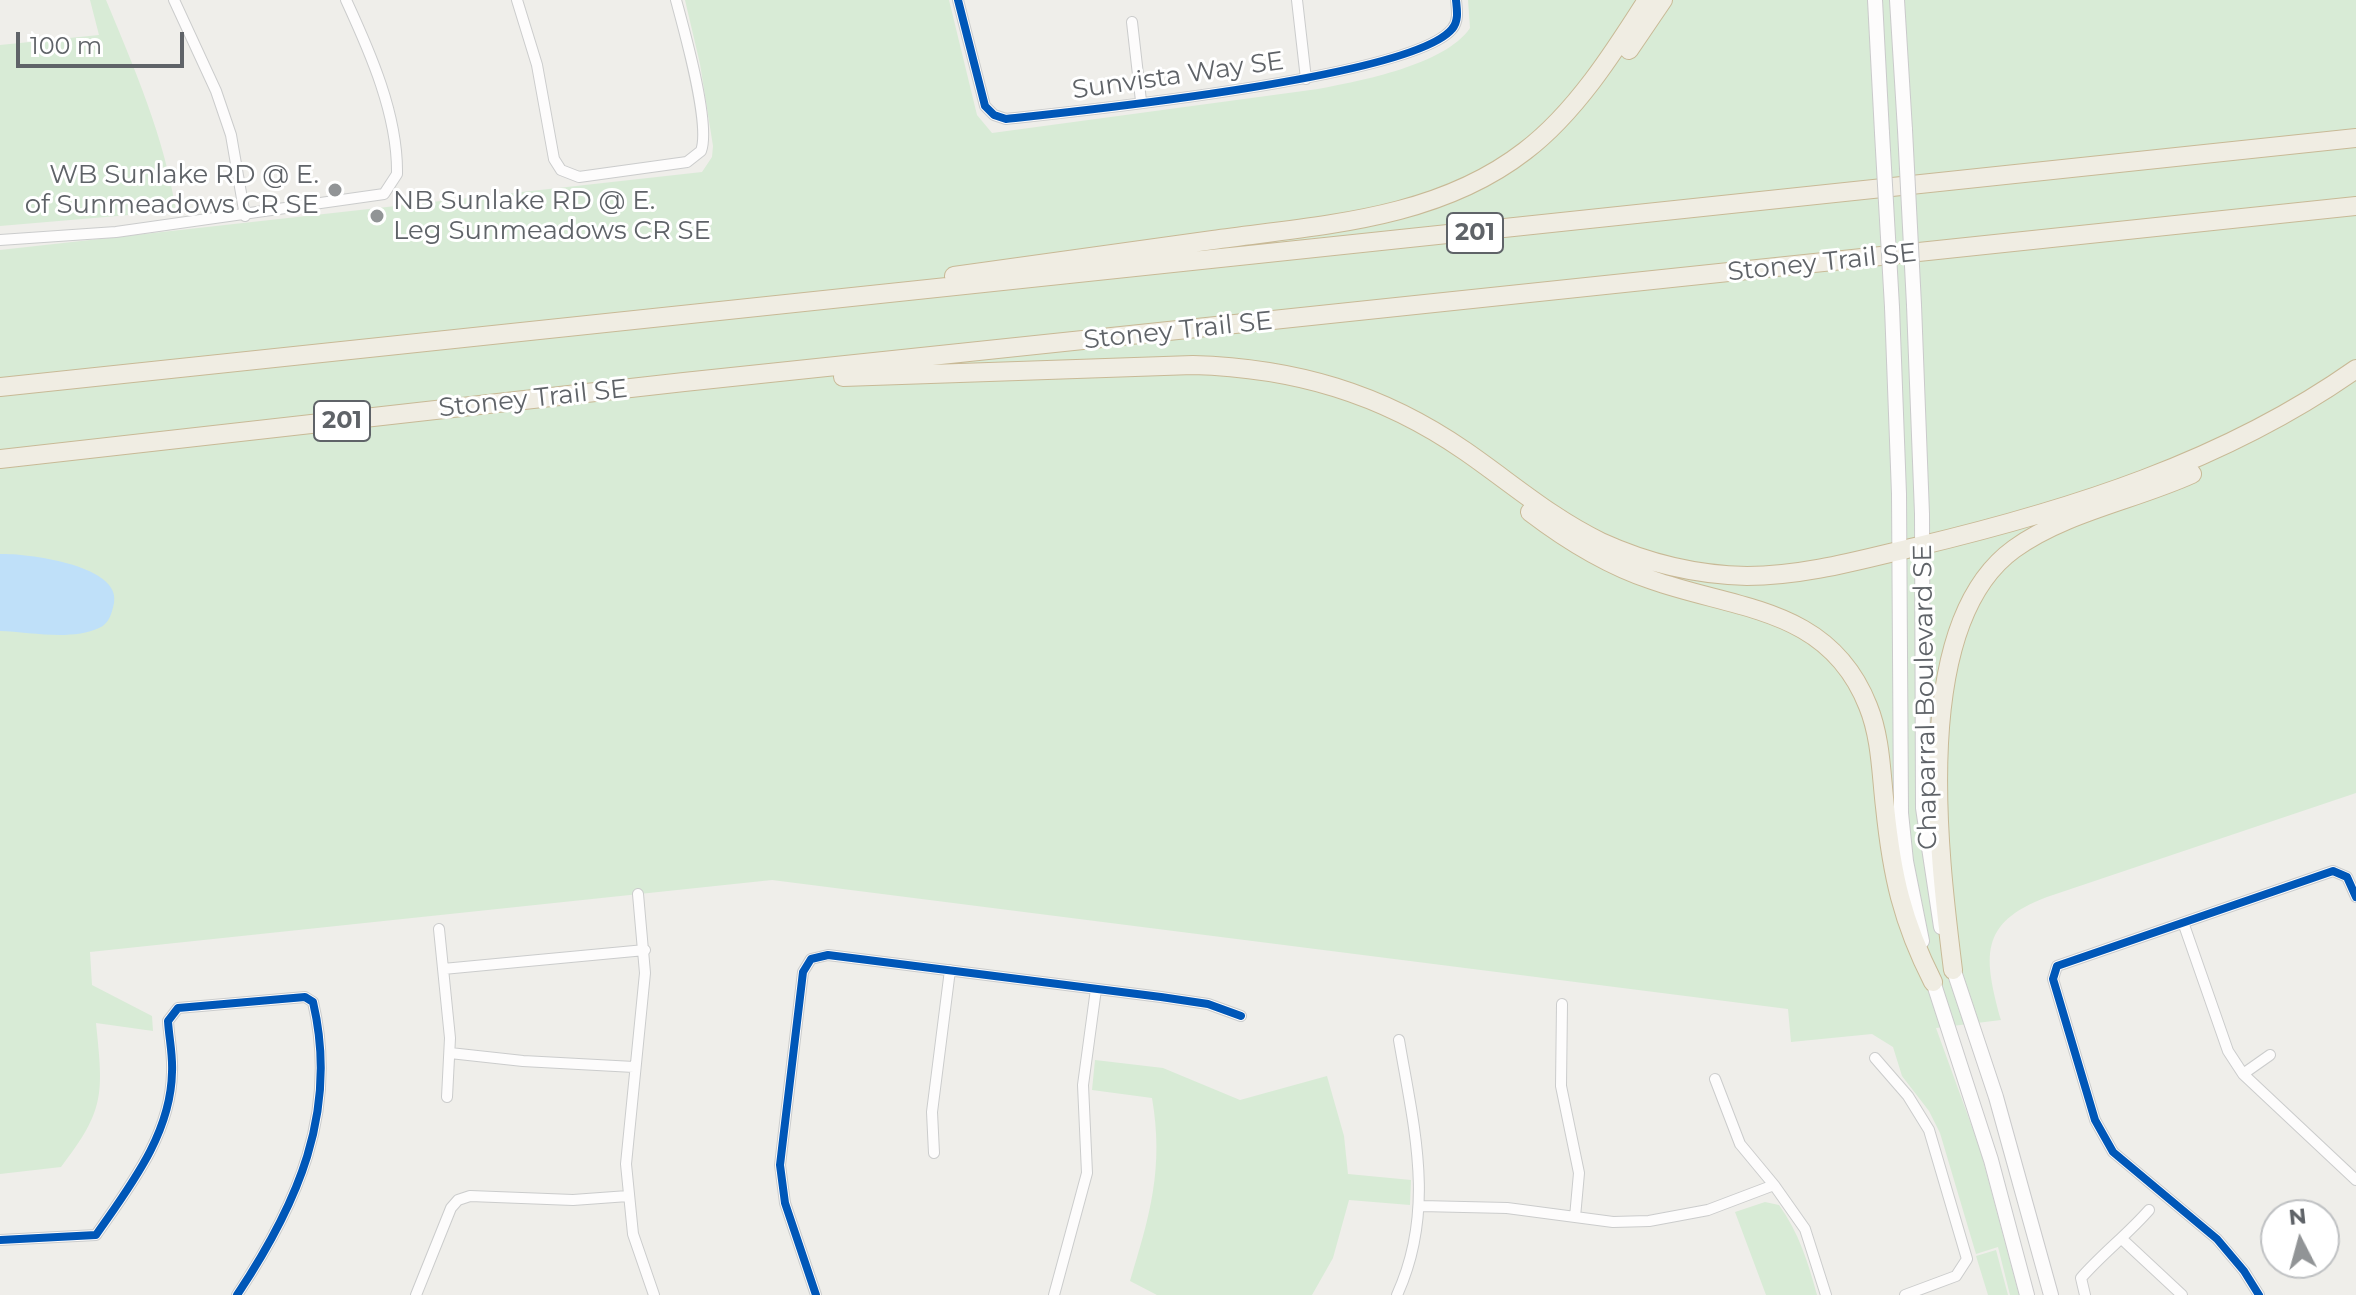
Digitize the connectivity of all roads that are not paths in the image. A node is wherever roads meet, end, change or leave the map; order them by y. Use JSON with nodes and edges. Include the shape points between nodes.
{"nodes":[{"id":1,"x":174,"y":0,"type":"edge"},
{"id":2,"x":346,"y":0,"type":"edge"},
{"id":3,"x":517,"y":0,"type":"edge"},
{"id":4,"x":676,"y":0,"type":"edge"},
{"id":5,"x":958,"y":0,"type":"edge"},
{"id":6,"x":1297,"y":0,"type":"edge"},
{"id":7,"x":1456,"y":0,"type":"edge"},
{"id":8,"x":1647,"y":0,"type":"edge"},
{"id":9,"x":1663,"y":0,"type":"edge"},
{"id":10,"x":1875,"y":0,"type":"edge"},
{"id":11,"x":1897,"y":0,"type":"edge"},
{"id":12,"x":1132,"y":22,"type":"dead end"},
{"id":13,"x":1306,"y":79,"type":"junction"},
{"id":14,"x":1141,"y":101,"type":"junction"},
{"id":15,"x":2356,"y":138,"type":"edge"},
{"id":16,"x":1528,"y":150,"type":"junction"},
{"id":17,"x":2356,"y":206,"type":"edge"},
{"id":18,"x":245,"y":216,"type":"junction"},
{"id":19,"x":0,"y":240,"type":"edge"},
{"id":20,"x":593,"y":326,"type":"junction"},
{"id":21,"x":2356,"y":369,"type":"edge"},
{"id":22,"x":684,"y":382,"type":"junction"},
{"id":23,"x":0,"y":387,"type":"edge"},
{"id":24,"x":2323,"y":392,"type":"junction"},
{"id":25,"x":1413,"y":418,"type":"junction"},
{"id":26,"x":0,"y":459,"type":"edge"},
{"id":27,"x":1923,"y":545,"type":"junction"},
{"id":28,"x":1900,"y":551,"type":"junction"},
{"id":29,"x":638,"y":894,"type":"dead end"},
{"id":30,"x":2356,"y":897,"type":"edge"},
{"id":31,"x":2184,"y":925,"type":"junction"},
{"id":32,"x":439,"y":929,"type":"dead end"},
{"id":33,"x":645,"y":950,"type":"junction"},
{"id":34,"x":443,"y":969,"type":"junction"},
{"id":35,"x":950,"y":970,"type":"junction"},
{"id":36,"x":1953,"y":970,"type":"junction"},
{"id":37,"x":1933,"y":982,"type":"junction"},
{"id":38,"x":1096,"y":989,"type":"junction"},
{"id":39,"x":1562,"y":1004,"type":"dead end"},
{"id":40,"x":1241,"y":1016,"type":"dead end"},
{"id":41,"x":1399,"y":1040,"type":"dead end"},
{"id":42,"x":450,"y":1053,"type":"junction"},
{"id":43,"x":2270,"y":1055,"type":"dead end"},
{"id":44,"x":1875,"y":1058,"type":"dead end"},
{"id":45,"x":634,"y":1067,"type":"junction"},
{"id":46,"x":2243,"y":1074,"type":"junction"},
{"id":47,"x":1715,"y":1079,"type":"dead end"},
{"id":48,"x":447,"y":1097,"type":"dead end"},
{"id":49,"x":934,"y":1153,"type":"dead end"},
{"id":50,"x":2356,"y":1180,"type":"edge"},
{"id":51,"x":1774,"y":1185,"type":"junction"},
{"id":52,"x":628,"y":1196,"type":"junction"},
{"id":53,"x":1421,"y":1206,"type":"junction"},
{"id":54,"x":2149,"y":1210,"type":"dead end"},
{"id":55,"x":1575,"y":1217,"type":"junction"},
{"id":56,"x":0,"y":1240,"type":"edge"},
{"id":57,"x":2123,"y":1240,"type":"junction"},
{"id":58,"x":237,"y":1295,"type":"edge"},
{"id":59,"x":416,"y":1295,"type":"edge"},
{"id":60,"x":654,"y":1295,"type":"edge"},
{"id":61,"x":816,"y":1295,"type":"edge"},
{"id":62,"x":1054,"y":1295,"type":"edge"},
{"id":63,"x":1397,"y":1295,"type":"edge"},
{"id":64,"x":1826,"y":1295,"type":"edge"},
{"id":65,"x":1905,"y":1295,"type":"edge"},
{"id":66,"x":2027,"y":1295,"type":"edge"},
{"id":67,"x":2051,"y":1295,"type":"edge"},
{"id":68,"x":2085,"y":1295,"type":"edge"},
{"id":69,"x":2182,"y":1295,"type":"edge"},
{"id":70,"x":2259,"y":1295,"type":"edge"}],
"edges":[{"from":1,"to":18,"type":"street","via":[[224,112]]},
{"from":2,"to":18,"type":"street","via":[[382,92],[397,167],[395,181],[377,197]]},
{"from":3,"to":4,"type":"street","via":[[537,65],[554,159],[561,170],[579,177],[687,162],[701,151],[699,105]]},
{"from":5,"to":14,"type":"street","name":"Sunvista Way SE","via":[[985,106],[994,115],[1006,119]]},
{"from":6,"to":13,"type":"street"},
{"from":7,"to":13,"type":"street","name":"Sunvista Way SE","via":[[1457,19],[1442,37],[1373,64]]},
{"from":8,"to":16,"type":"highway","via":[[1598,73]]},
{"from":9,"to":16,"type":"highway","via":[[1595,91]]},
{"from":10,"to":28,"type":"main road","name":"Chaparral Boulevard SE","bridge":true},
{"from":11,"to":27,"type":"main road","name":"Chaparral Boulevard SE","bridge":true},
{"from":12,"to":14,"type":"street"},
{"from":13,"to":14,"type":"street","name":"Sunvista Way SE"},
{"from":15,"to":20,"type":"highway","number":"201"},
{"from":16,"to":20,"type":"highway","via":[[1447,194],[1358,221]]},
{"from":17,"to":22,"type":"highway","name":"Stoney Trail SE","number":"201"},
{"from":18,"to":19,"type":"street"},
{"from":20,"to":23,"type":"highway","number":"201"},
{"from":21,"to":24,"type":"highway"},
{"from":22,"to":25,"type":"highway","via":[[1235,366],[1328,382]]},
{"from":22,"to":26,"type":"highway","name":"Stoney Trail SE","number":"201"},
{"from":24,"to":27,"type":"highway","via":[[2250,435],[2180,467]]},
{"from":24,"to":36,"type":"highway","via":[[2283,423],[2210,466],[2025,542],[1995,565],[1969,599],[1948,666],[1940,771],[1943,881]]},
{"from":25,"to":28,"type":"highway","via":[[1576,528],[1663,565],[1771,575]]},
{"from":25,"to":37,"type":"highway","via":[[1548,526],[1596,556],[1654,581],[1784,618],[1835,653],[1860,688],[1873,721],[1899,902]]},
{"from":27,"to":28,"type":"highway"},
{"from":27,"to":36,"type":"main road","name":"Chaparral Boulevard SE","via":[[1924,824],[1936,905]]},
{"from":28,"to":37,"type":"main road","name":"Chaparral Boulevard SE","via":[[1901,813],[1913,905]]},
{"from":29,"to":33,"type":"street"},
{"from":30,"to":31,"type":"street","via":[[2347,877],[2333,871]]},
{"from":31,"to":46,"type":"street","via":[[2228,1051]]},
{"from":31,"to":70,"type":"street","via":[[2057,966],[2053,979],[2095,1120],[2113,1152],[2217,1239]]},
{"from":32,"to":34,"type":"street"},
{"from":33,"to":34,"type":"street"},
{"from":33,"to":45,"type":"street"},
{"from":34,"to":42,"type":"street"},
{"from":35,"to":38,"type":"street"},
{"from":35,"to":49,"type":"street","via":[[932,1112]]},
{"from":35,"to":61,"type":"street","via":[[828,955],[811,959],[805,967],[780,1165],[785,1203]]},
{"from":36,"to":67,"type":"main road","name":"Chaparral Boulevard SE","via":[[1996,1097]]},
{"from":37,"to":66,"type":"main road","name":"Chaparral Boulevard SE","via":[[1983,1133]]},
{"from":38,"to":40,"type":"street","via":[[1208,1004]]},
{"from":38,"to":62,"type":"street","via":[[1084,1076],[1086,1179]]},
{"from":39,"to":55,"type":"street","via":[[1561,1086],[1579,1173]]},
{"from":41,"to":53,"type":"street","via":[[1419,1145]]},
{"from":42,"to":45,"type":"street"},
{"from":42,"to":48,"type":"street"},
{"from":43,"to":46,"type":"street"},
{"from":44,"to":65,"type":"street","via":[[1929,1130],[1965,1248],[1965,1266],[1950,1278]]},
{"from":45,"to":52,"type":"street","via":[[626,1131]]},
{"from":46,"to":50,"type":"street"},
{"from":47,"to":51,"type":"street","via":[[1740,1144]]},
{"from":51,"to":55,"type":"street","via":[[1667,1219],[1613,1222]]},
{"from":51,"to":64,"type":"street","via":[[1805,1229]]},
{"from":52,"to":59,"type":"street","via":[[461,1198],[451,1208]]},
{"from":52,"to":60,"type":"street","via":[[636,1245]]},
{"from":53,"to":55,"type":"street","via":[[1507,1208]]},
{"from":53,"to":63,"type":"street"},
{"from":54,"to":57,"type":"street"},
{"from":56,"to":58,"type":"street","via":[[96,1235],[142,1168],[160,1130],[172,1074],[168,1021],[178,1008],[305,997],[313,1002],[322,1039],[317,1118],[305,1169],[279,1231]]},
{"from":57,"to":68,"type":"street","via":[[2081,1278]]},
{"from":57,"to":69,"type":"street"}]}
